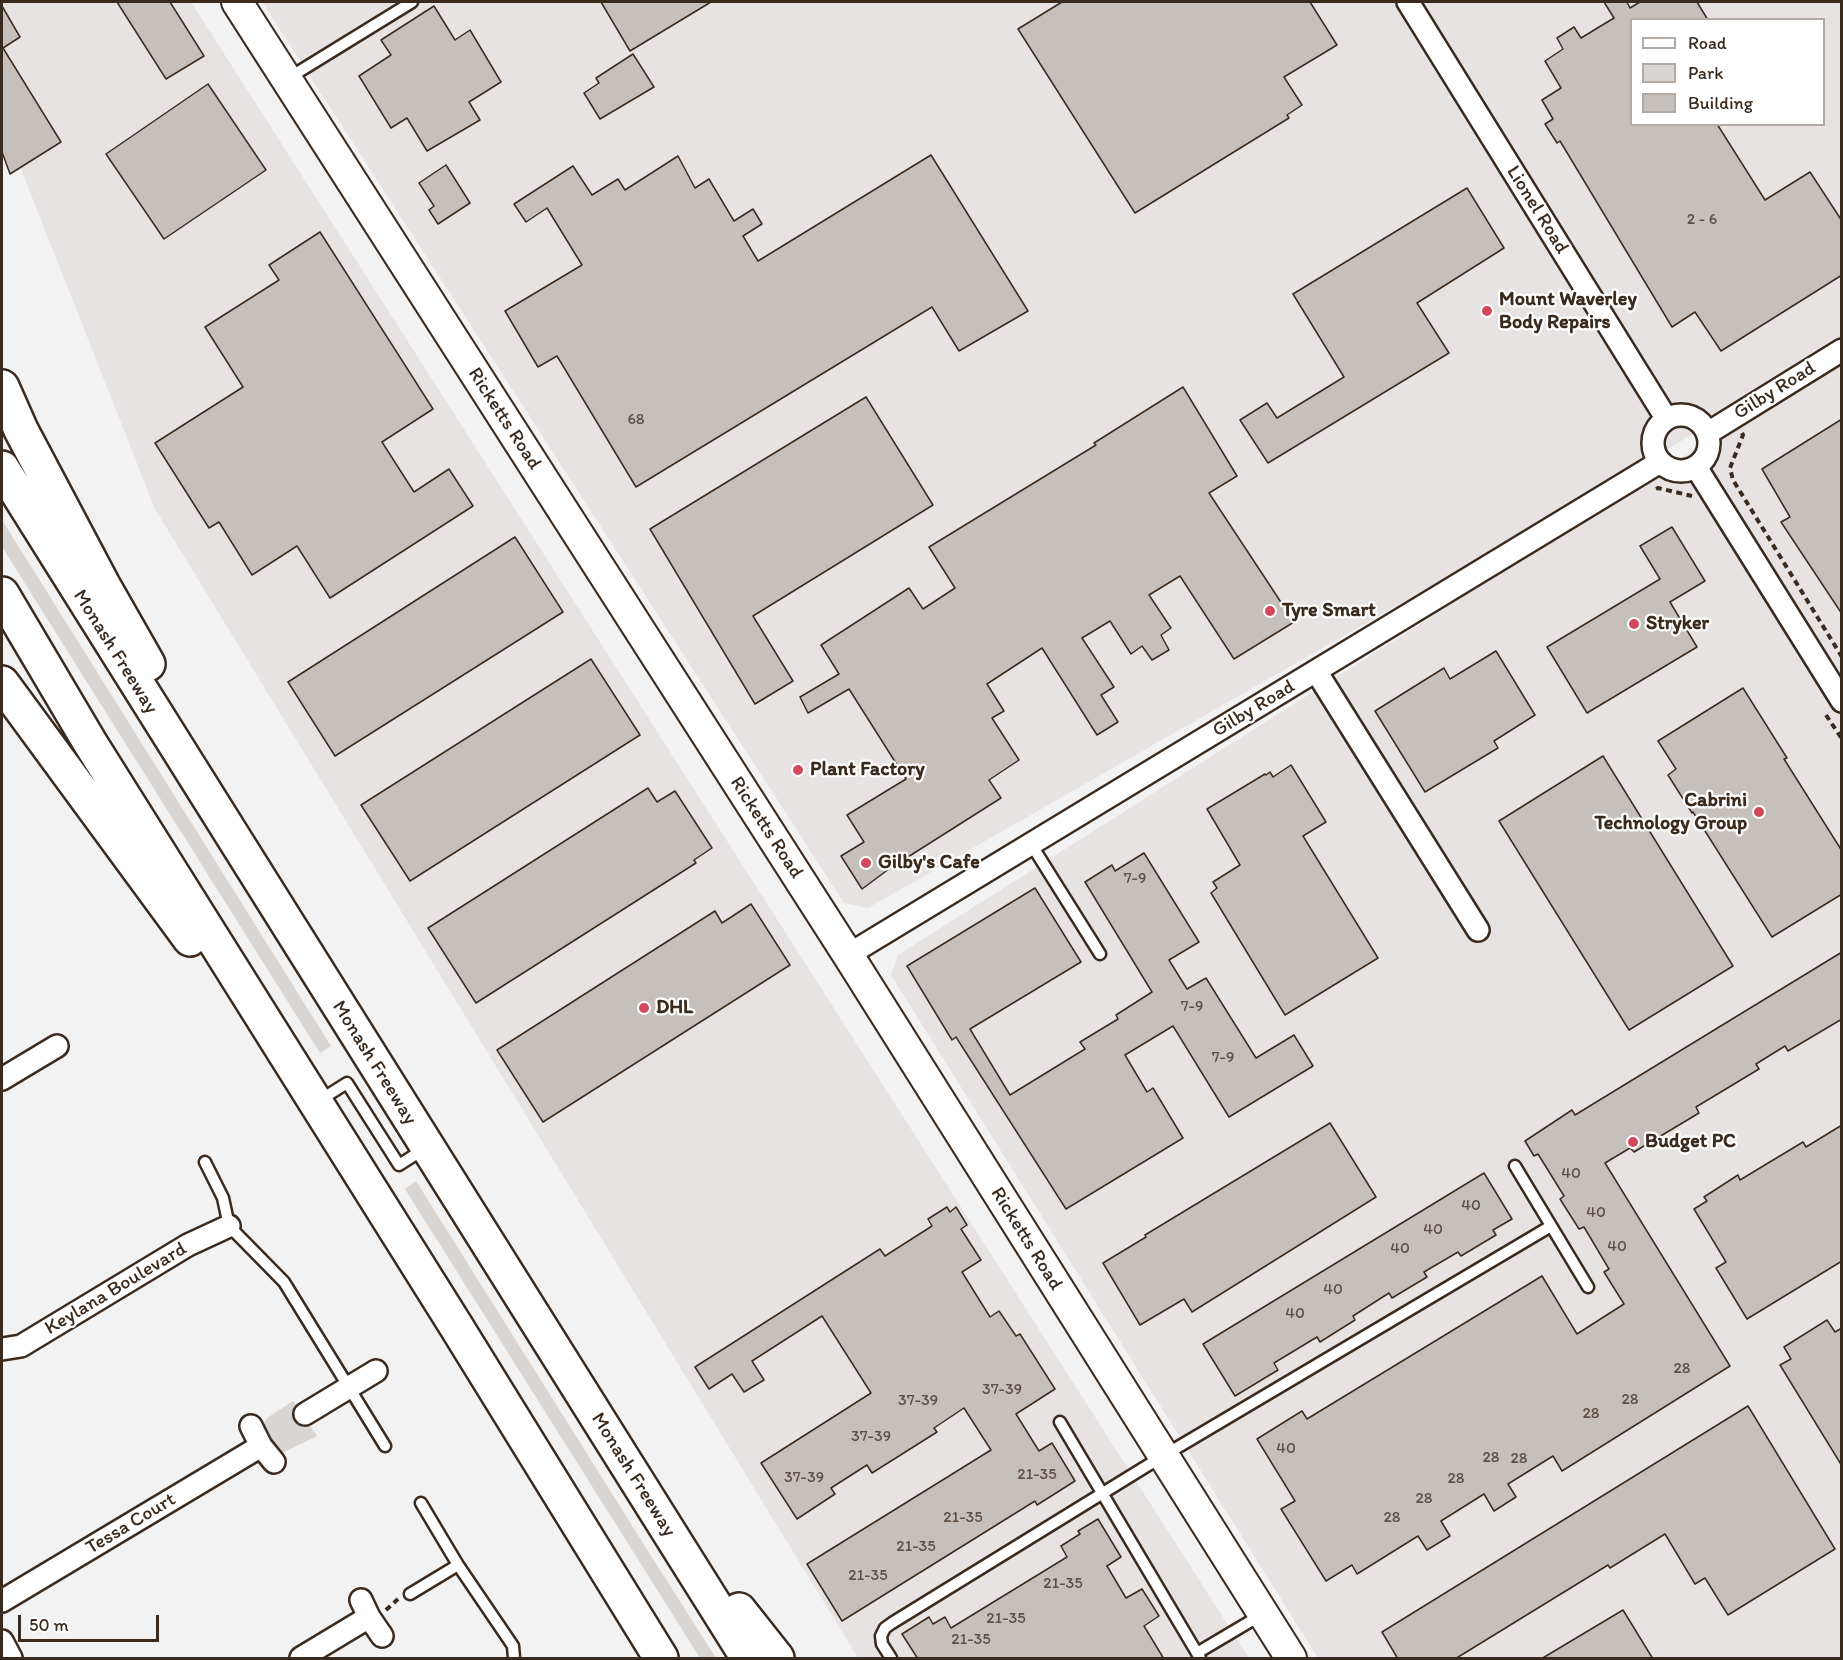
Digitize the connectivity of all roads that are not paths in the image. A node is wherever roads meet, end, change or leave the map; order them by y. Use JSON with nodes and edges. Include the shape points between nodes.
{"nodes":[{"id":1,"x":237,"y":2,"type":"edge"},
{"id":2,"x":412,"y":2,"type":"edge"},
{"id":3,"x":1408,"y":2,"type":"edge"},
{"id":4,"x":287,"y":80,"type":"junction"},
{"id":5,"x":1842,"y":350,"type":"edge"},
{"id":6,"x":2,"y":387,"type":"edge"},
{"id":7,"x":1666,"y":418,"type":"junction"},
{"id":8,"x":1708,"y":433,"type":"junction"},
{"id":9,"x":1660,"y":462,"type":"junction"},
{"id":10,"x":1696,"y":467,"type":"junction"},
{"id":11,"x":2,"y":468,"type":"edge"},
{"id":12,"x":2,"y":594,"type":"edge"},
{"id":13,"x":1316,"y":671,"type":"junction"},
{"id":14,"x":2,"y":683,"type":"edge"},
{"id":15,"x":1833,"y":706,"type":"edge"},
{"id":16,"x":1031,"y":844,"type":"junction"},
{"id":17,"x":1478,"y":930,"type":"dead end"},
{"id":18,"x":1100,"y":954,"type":"dead end"},
{"id":19,"x":848,"y":955,"type":"junction"},
{"id":20,"x":57,"y":1046,"type":"dead end"},
{"id":21,"x":2,"y":1078,"type":"edge"},
{"id":22,"x":316,"y":1102,"type":"junction"},
{"id":23,"x":427,"y":1147,"type":"junction"},
{"id":24,"x":352,"y":1161,"type":"junction"},
{"id":25,"x":206,"y":1162,"type":"dead end"},
{"id":26,"x":1515,"y":1166,"type":"dead end"},
{"id":27,"x":229,"y":1226,"type":"junction"},
{"id":28,"x":1551,"y":1226,"type":"junction"},
{"id":29,"x":1587,"y":1287,"type":"dead end"},
{"id":30,"x":2,"y":1349,"type":"edge"},
{"id":31,"x":376,"y":1371,"type":"dead end"},
{"id":32,"x":349,"y":1388,"type":"junction"},
{"id":33,"x":305,"y":1414,"type":"dead end"},
{"id":34,"x":1060,"y":1422,"type":"dead end"},
{"id":35,"x":250,"y":1426,"type":"dead end"},
{"id":36,"x":385,"y":1446,"type":"dead end"},
{"id":37,"x":1163,"y":1456,"type":"junction"},
{"id":38,"x":633,"y":1474,"type":"junction"},
{"id":39,"x":1103,"y":1493,"type":"junction"},
{"id":40,"x":421,"y":1503,"type":"dead end"},
{"id":41,"x":458,"y":1565,"type":"junction"},
{"id":42,"x":410,"y":1594,"type":"road end"},
{"id":43,"x":2,"y":1601,"type":"edge"},
{"id":44,"x":1262,"y":1614,"type":"junction"},
{"id":45,"x":382,"y":1636,"type":"dead end"},
{"id":46,"x":2,"y":1641,"type":"edge"},
{"id":47,"x":1199,"y":1656,"type":"edge"},
{"id":48,"x":11,"y":1659,"type":"edge"},
{"id":49,"x":301,"y":1659,"type":"edge"},
{"id":50,"x":514,"y":1659,"type":"edge"},
{"id":51,"x":661,"y":1659,"type":"edge"},
{"id":52,"x":748,"y":1659,"type":"edge"},
{"id":53,"x":777,"y":1659,"type":"edge"},
{"id":54,"x":891,"y":1659,"type":"edge"},
{"id":55,"x":1291,"y":1659,"type":"edge"}],
"edges":[{"from":1,"to":4,"type":"street","name":"Ricketts Road"},
{"from":2,"to":4,"type":"lane"},
{"from":3,"to":7,"type":"street","name":"Lionel Road"},
{"from":4,"to":19,"type":"street","name":"Ricketts Road"},
{"from":5,"to":8,"type":"street","name":"Gilby Road"},
{"from":6,"to":23,"type":"highway","via":[[103,585]]},
{"from":7,"to":8,"type":"street","via":[[1685,414],[1695,417]]},
{"from":7,"to":9,"type":"street","via":[[1654,434],[1653,444]]},
{"from":8,"to":10,"type":"street","via":[[1708,452]]},
{"from":9,"to":10,"type":"street","via":[[1677,471]]},
{"from":9,"to":13,"type":"street","name":"Gilby Road"},
{"from":10,"to":15,"type":"street"},
{"from":11,"to":23,"type":"highway","name":"Monash Freeway"},
{"from":12,"to":22,"type":"highway","via":[[89,741]]},
{"from":13,"to":16,"type":"street","name":"Gilby Road"},
{"from":13,"to":17,"type":"street"},
{"from":14,"to":24,"type":"highway"},
{"from":16,"to":18,"type":"lane"},
{"from":16,"to":19,"type":"street","name":"Gilby Road"},
{"from":19,"to":37,"type":"street","name":"Ricketts Road"},
{"from":20,"to":21,"type":"street"},
{"from":22,"to":23,"type":"lane","via":[[347,1083],[399,1165]]},
{"from":22,"to":24,"type":"highway"},
{"from":23,"to":38,"type":"highway","name":"Monash Freeway"},
{"from":24,"to":51,"type":"highway"},
{"from":25,"to":27,"type":"lane","via":[[223,1198]]},
{"from":26,"to":28,"type":"lane"},
{"from":27,"to":30,"type":"street","name":"Keylana Boulevard","via":[[188,1245],[21,1346]]},
{"from":27,"to":32,"type":"lane","via":[[284,1282]]},
{"from":28,"to":29,"type":"lane"},
{"from":28,"to":37,"type":"lane"},
{"from":31,"to":32,"type":"street"},
{"from":32,"to":33,"type":"street"},
{"from":32,"to":36,"type":"lane"},
{"from":34,"to":39,"type":"lane"},
{"from":35,"to":43,"type":"street","name":"Tessa Court","via":[[267,1454]]},
{"from":37,"to":39,"type":"lane"},
{"from":37,"to":44,"type":"street","name":"Ricketts Road"},
{"from":38,"to":52,"type":"highway","name":"Monash Freeway"},
{"from":38,"to":53,"type":"highway"},
{"from":39,"to":47,"type":"lane"},
{"from":39,"to":54,"type":"lane","via":[[885,1628],[882,1644]]},
{"from":40,"to":41,"type":"lane"},
{"from":41,"to":42,"type":"lane"},
{"from":41,"to":50,"type":"lane","via":[[513,1646]]},
{"from":44,"to":47,"type":"lane"},
{"from":44,"to":55,"type":"street","name":"Ricketts Road"},
{"from":45,"to":49,"type":"street","via":[[365,1609]]},
{"from":46,"to":48,"type":"street"}]}
